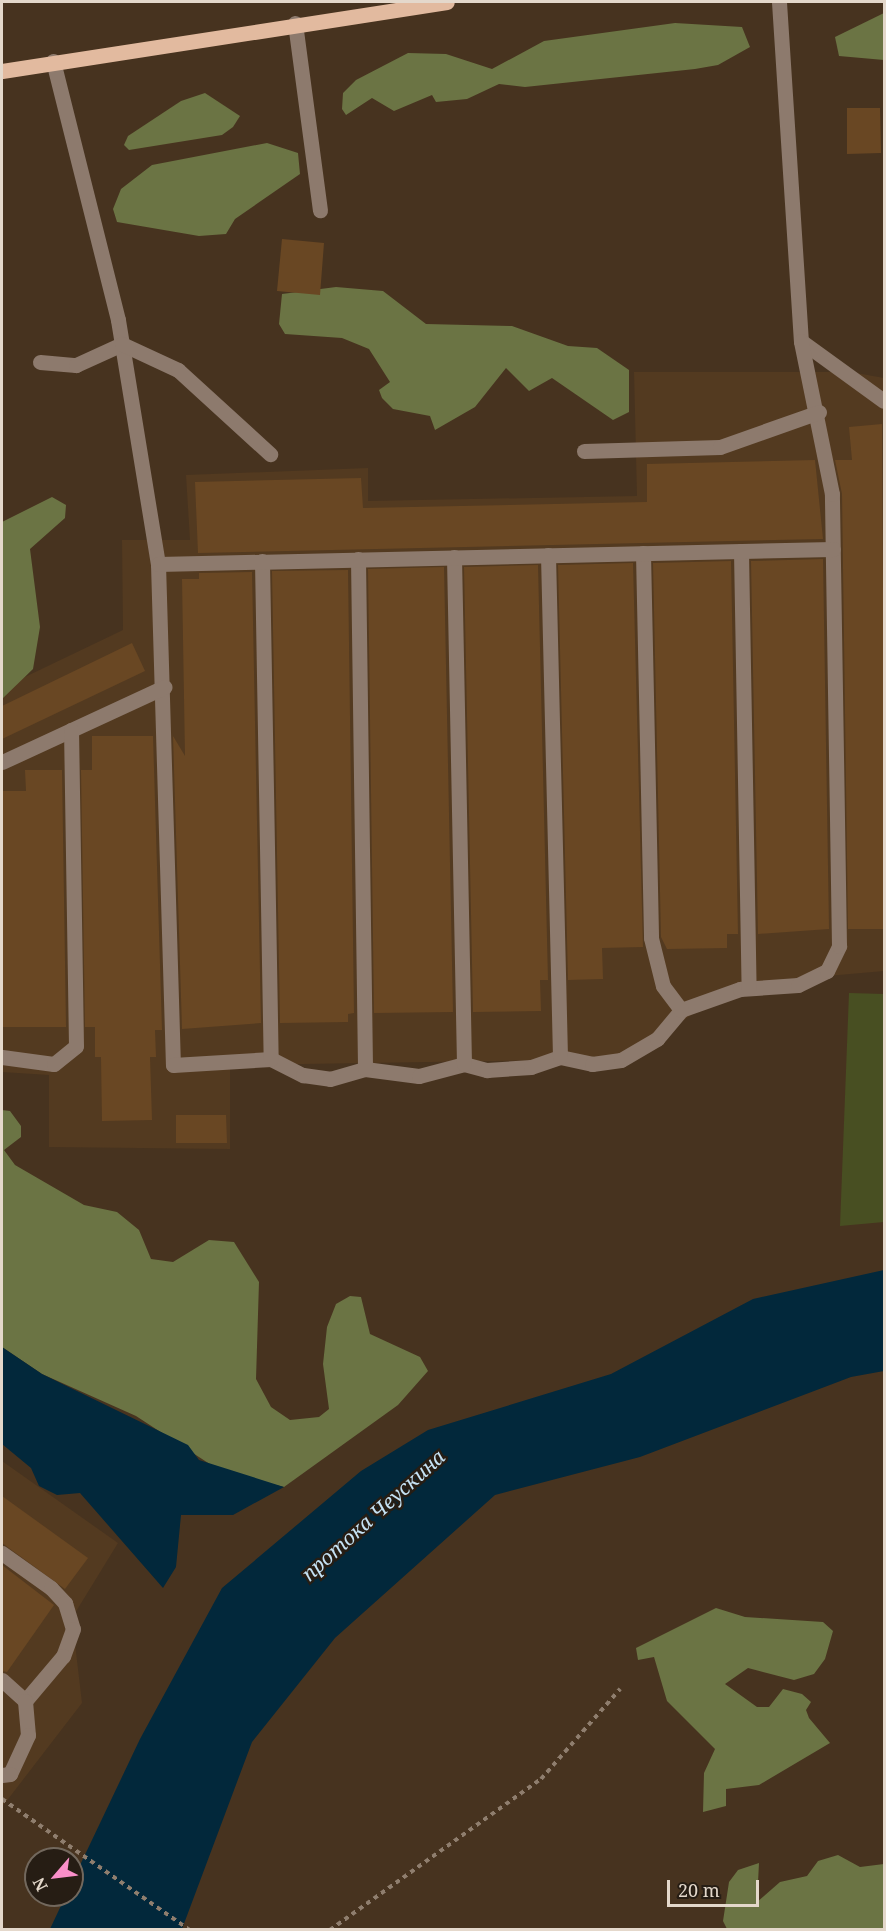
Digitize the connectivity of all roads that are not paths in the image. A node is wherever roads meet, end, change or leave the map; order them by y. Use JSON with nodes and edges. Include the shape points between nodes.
{"nodes":[{"id":1,"x":447,"y":2,"type":"edge"},
{"id":2,"x":779,"y":2,"type":"edge"},
{"id":3,"x":295,"y":23,"type":"junction"},
{"id":4,"x":53,"y":61,"type":"junction"},
{"id":5,"x":2,"y":71,"type":"edge"},
{"id":6,"x":320,"y":210,"type":"dead end"},
{"id":7,"x":801,"y":341,"type":"junction"},
{"id":8,"x":122,"y":344,"type":"junction"},
{"id":9,"x":40,"y":362,"type":"dead end"},
{"id":10,"x":885,"y":401,"type":"edge"},
{"id":11,"x":819,"y":412,"type":"junction"},
{"id":12,"x":584,"y":451,"type":"dead end"},
{"id":13,"x":270,"y":454,"type":"dead end"},
{"id":14,"x":833,"y":549,"type":"junction"},
{"id":15,"x":741,"y":551,"type":"junction"},
{"id":16,"x":643,"y":553,"type":"junction"},
{"id":17,"x":548,"y":555,"type":"junction"},
{"id":18,"x":453,"y":557,"type":"junction"},
{"id":19,"x":358,"y":559,"type":"junction"},
{"id":20,"x":262,"y":561,"type":"junction"},
{"id":21,"x":158,"y":564,"type":"junction"},
{"id":22,"x":164,"y":687,"type":"junction"},
{"id":23,"x":71,"y":730,"type":"junction"},
{"id":24,"x":2,"y":762,"type":"edge"},
{"id":25,"x":749,"y":988,"type":"junction"},
{"id":26,"x":681,"y":1010,"type":"junction"},
{"id":27,"x":2,"y":1057,"type":"edge"},
{"id":28,"x":560,"y":1057,"type":"junction"},
{"id":29,"x":271,"y":1059,"type":"junction"},
{"id":30,"x":464,"y":1064,"type":"junction"},
{"id":31,"x":365,"y":1069,"type":"junction"},
{"id":32,"x":2,"y":1552,"type":"edge"},
{"id":33,"x":2,"y":1680,"type":"edge"},
{"id":34,"x":25,"y":1701,"type":"junction"},
{"id":35,"x":2,"y":1775,"type":"edge"}],
"edges":[{"from":1,"to":3,"type":"main road"},
{"from":2,"to":7,"type":"lane"},
{"from":3,"to":4,"type":"main road"},
{"from":3,"to":6,"type":"lane"},
{"from":4,"to":5,"type":"main road"},
{"from":4,"to":8,"type":"lane"},
{"from":7,"to":10,"type":"lane"},
{"from":7,"to":11,"type":"lane"},
{"from":8,"to":9,"type":"lane","via":[[76,365]]},
{"from":8,"to":13,"type":"lane","via":[[178,370]]},
{"from":8,"to":21,"type":"lane"},
{"from":11,"to":12,"type":"lane","via":[[720,447]]},
{"from":11,"to":14,"type":"lane","via":[[832,494]]},
{"from":14,"to":15,"type":"lane"},
{"from":14,"to":25,"type":"lane","via":[[839,946],[827,971],[798,986]]},
{"from":15,"to":16,"type":"lane"},
{"from":15,"to":25,"type":"lane"},
{"from":16,"to":17,"type":"lane"},
{"from":16,"to":26,"type":"lane","via":[[651,938],[663,986]]},
{"from":17,"to":18,"type":"lane"},
{"from":17,"to":28,"type":"lane"},
{"from":18,"to":19,"type":"lane"},
{"from":18,"to":30,"type":"lane"},
{"from":19,"to":20,"type":"lane"},
{"from":19,"to":31,"type":"lane"},
{"from":20,"to":21,"type":"lane"},
{"from":20,"to":29,"type":"lane"},
{"from":21,"to":22,"type":"lane"},
{"from":22,"to":23,"type":"lane"},
{"from":22,"to":29,"type":"lane","via":[[173,1065]]},
{"from":23,"to":24,"type":"lane"},
{"from":23,"to":27,"type":"lane","via":[[76,1046],[54,1064]]},
{"from":25,"to":26,"type":"lane"},
{"from":26,"to":28,"type":"lane","via":[[657,1039],[621,1060],[592,1064]]},
{"from":28,"to":30,"type":"lane","via":[[531,1067],[487,1070]]},
{"from":29,"to":31,"type":"lane","via":[[303,1075],[330,1079]]},
{"from":30,"to":31,"type":"lane","via":[[419,1076]]},
{"from":32,"to":34,"type":"lane","via":[[65,1603],[73,1629],[63,1656]]},
{"from":33,"to":34,"type":"lane"},
{"from":34,"to":35,"type":"lane","via":[[28,1735],[10,1774]]}]}
